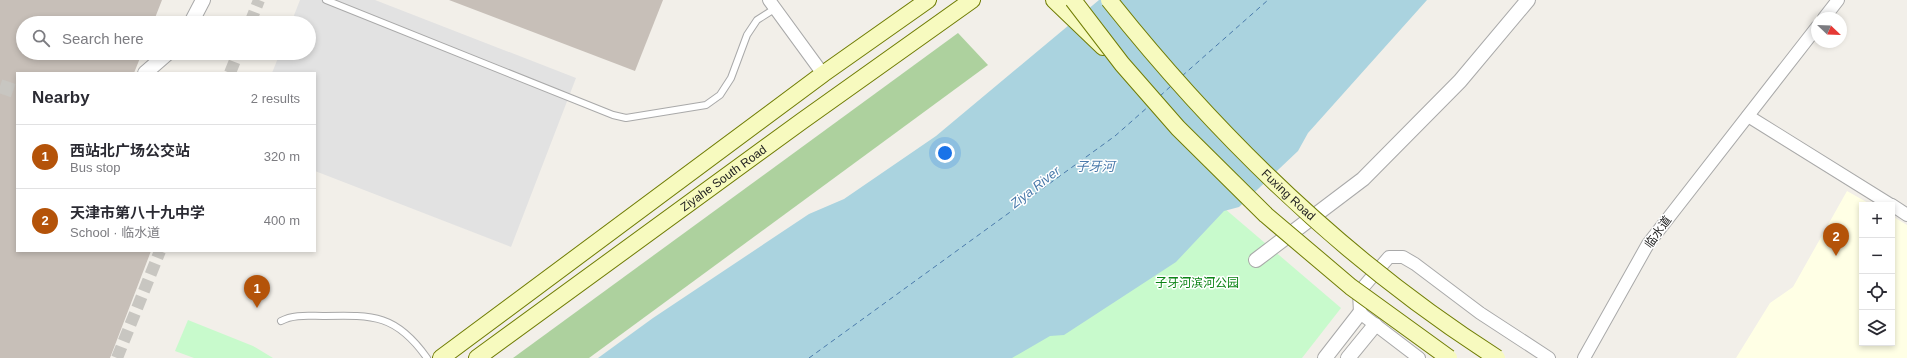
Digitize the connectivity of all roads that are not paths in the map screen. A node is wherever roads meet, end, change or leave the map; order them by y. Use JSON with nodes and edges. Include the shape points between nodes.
{"nodes":[{"id":1,"x":203,"y":0,"type":"edge"},
{"id":2,"x":326,"y":0,"type":"edge"},
{"id":3,"x":972,"y":0,"type":"edge"},
{"id":4,"x":1054,"y":0,"type":"edge"},
{"id":5,"x":1073,"y":0,"type":"edge"},
{"id":6,"x":1109,"y":0,"type":"edge"},
{"id":7,"x":1528,"y":0,"type":"edge"},
{"id":8,"x":1838,"y":0,"type":"edge"},
{"id":9,"x":927,"y":1,"type":"edge"},
{"id":10,"x":773,"y":4,"type":"edge"},
{"id":11,"x":1829,"y":12,"type":"edge"},
{"id":12,"x":195,"y":16,"type":"edge"},
{"id":13,"x":1811,"y":35,"type":"edge"},
{"id":14,"x":160,"y":60,"type":"edge"},
{"id":15,"x":1122,"y":64,"type":"junction"},
{"id":16,"x":145,"y":72,"type":"edge"},
{"id":17,"x":823,"y":74,"type":"junction"},
{"id":18,"x":1748,"y":116,"type":"junction"},
{"id":19,"x":1887,"y":202,"type":"edge"},
{"id":20,"x":1895,"y":207,"type":"edge"},
{"id":21,"x":1907,"y":215,"type":"edge"},
{"id":22,"x":1256,"y":260,"type":"dead end"},
{"id":23,"x":1360,"y":313,"type":"junction"},
{"id":24,"x":281,"y":321,"type":"dead end"},
{"id":25,"x":1375,"y":325,"type":"junction"},
{"id":26,"x":427,"y":358,"type":"edge"},
{"id":27,"x":441,"y":358,"type":"edge"},
{"id":28,"x":477,"y":358,"type":"edge"},
{"id":29,"x":1325,"y":358,"type":"edge"},
{"id":30,"x":1348,"y":358,"type":"edge"},
{"id":31,"x":1420,"y":358,"type":"edge"},
{"id":32,"x":1449,"y":358,"type":"edge"},
{"id":33,"x":1496,"y":358,"type":"edge"},
{"id":34,"x":1549,"y":358,"type":"edge"},
{"id":35,"x":1584,"y":358,"type":"edge"}],
"edges":[{"from":1,"to":12,"type":"street"},
{"from":2,"to":10,"type":"lane","via":[[626,118],[706,105],[720,95],[731,78],[747,35]]},
{"from":3,"to":28,"type":"main road","name":"Ziyahe South Road"},
{"from":4,"to":15,"type":"main road","bridge":true},
{"from":5,"to":15,"type":"main road","bridge":true},
{"from":6,"to":33,"type":"main road","name":"Fuxing Road","bridge":true,"via":[[1229,137],[1296,201],[1364,262],[1422,307]]},
{"from":7,"to":22,"type":"street","via":[[1460,81],[1363,179]]},
{"from":8,"to":11,"type":"street"},
{"from":9,"to":17,"type":"main road","name":"Ziyahe South Road"},
{"from":10,"to":17,"type":"street"},
{"from":13,"to":18,"type":"street","name":"临水道"},
{"from":14,"to":16,"type":"street"},
{"from":15,"to":32,"type":"main road","bridge":true,"via":[[1178,128],[1266,215],[1351,287]]},
{"from":17,"to":27,"type":"main road","name":"Ziyahe South Road"},
{"from":18,"to":19,"type":"street"},
{"from":18,"to":35,"type":"street","name":"临水道","via":[[1648,244]]},
{"from":20,"to":21,"type":"street"},
{"from":23,"to":25,"type":"street"},
{"from":23,"to":29,"type":"street"},
{"from":23,"to":34,"type":"street","via":[[1359,292],[1389,257],[1403,258]]},
{"from":24,"to":26,"type":"lane","via":[[296,316],[362,315],[381,319],[408,335]]},
{"from":25,"to":30,"type":"street"},
{"from":25,"to":31,"type":"street"}]}
